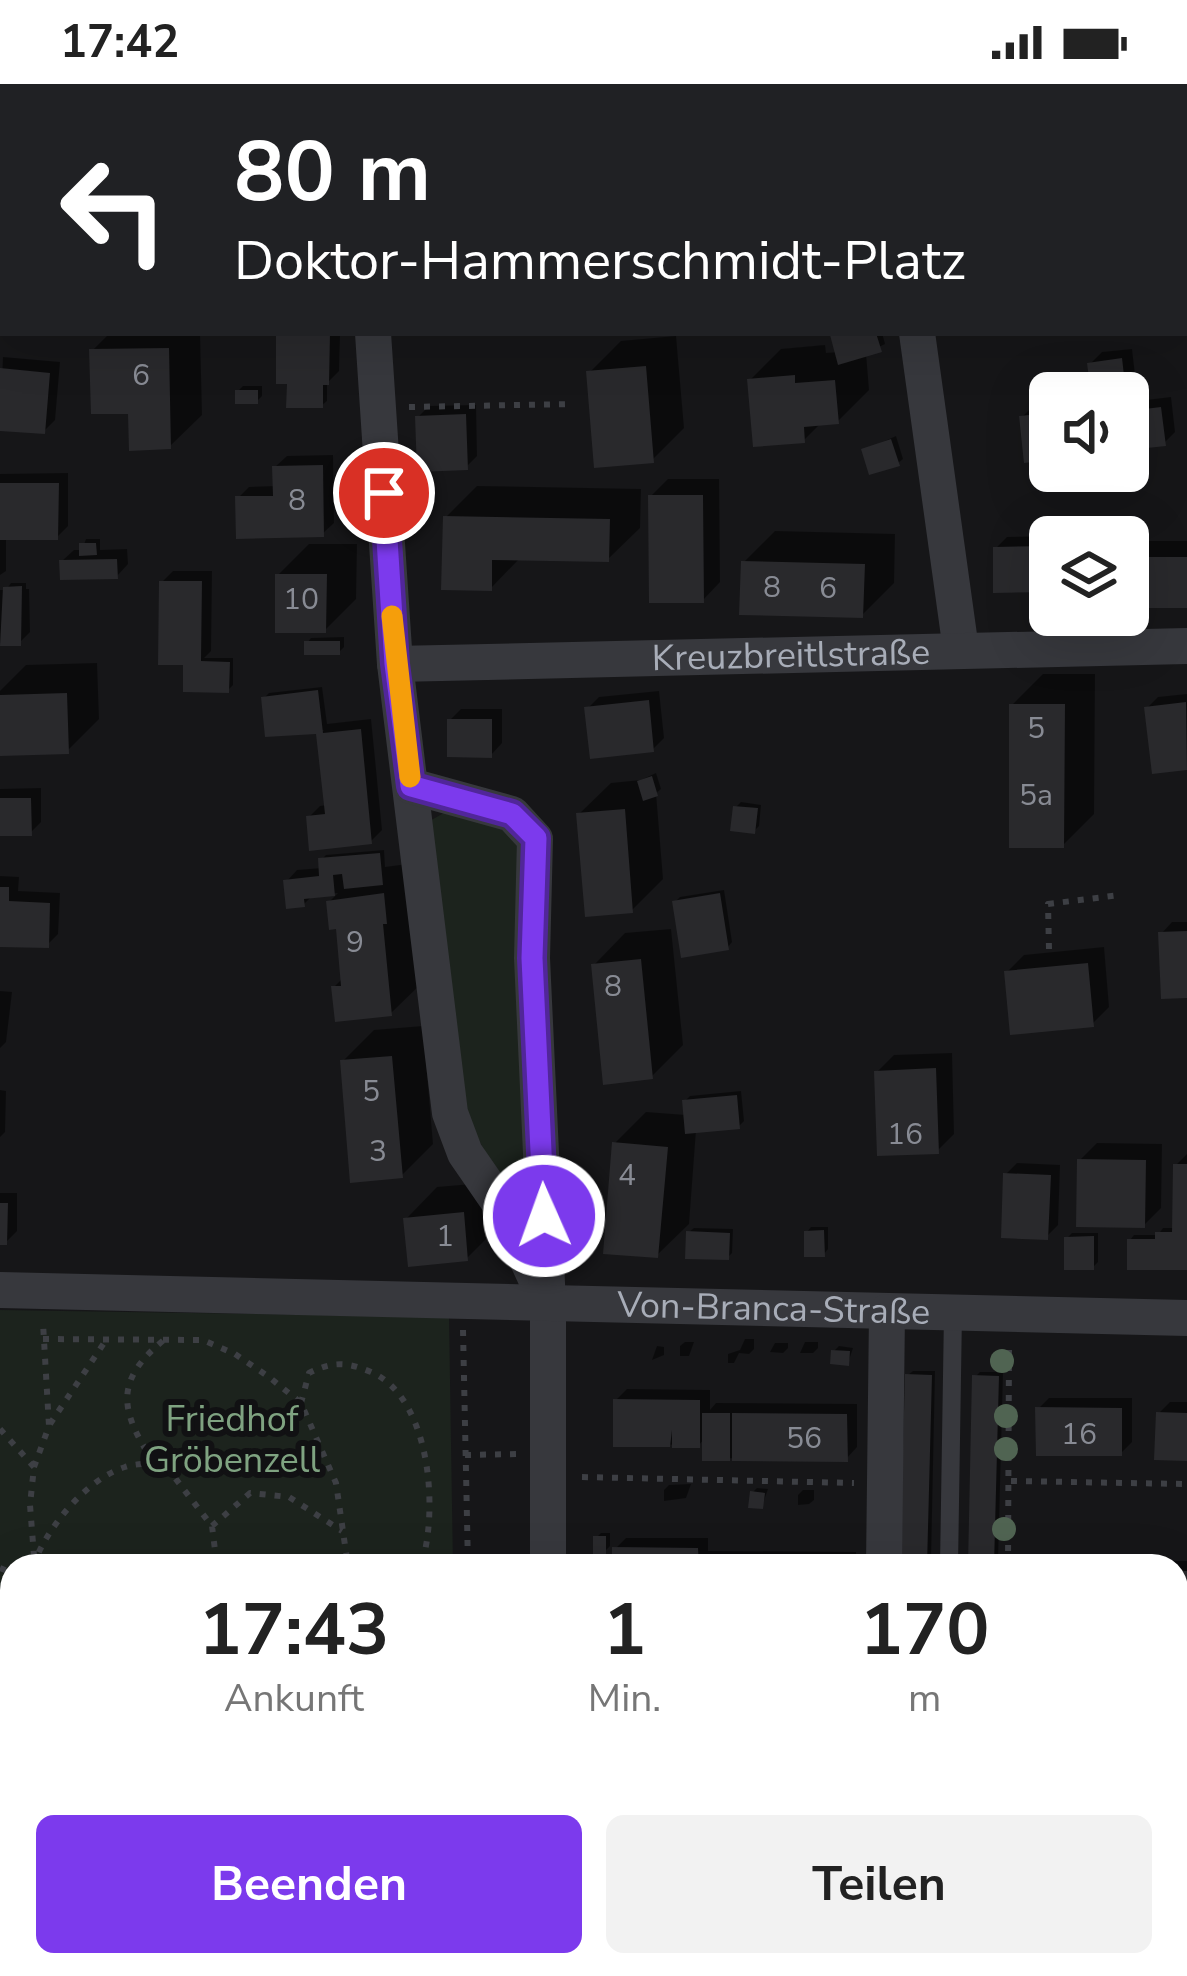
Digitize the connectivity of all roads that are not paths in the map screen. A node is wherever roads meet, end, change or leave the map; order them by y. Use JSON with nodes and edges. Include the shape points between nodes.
{"nodes":[{"id":1,"x":373,"y":336,"type":"edge"},
{"id":2,"x":917,"y":336,"type":"edge"},
{"id":3,"x":1187,"y":646,"type":"edge"},
{"id":4,"x":961,"y":650,"type":"junction"},
{"id":5,"x":395,"y":664,"type":"junction"},
{"id":6,"x":411,"y":786,"type":"junction"},
{"id":7,"x":0,"y":1290,"type":"edge"},
{"id":8,"x":548,"y":1305,"type":"junction"},
{"id":9,"x":887,"y":1312,"type":"junction"},
{"id":10,"x":953,"y":1313,"type":"junction"},
{"id":11,"x":1187,"y":1318,"type":"edge"},
{"id":12,"x":548,"y":1554,"type":"edge"},
{"id":13,"x":884,"y":1554,"type":"edge"},
{"id":14,"x":949,"y":1554,"type":"edge"}],
"edges":[{"from":1,"to":5,"type":"street"},
{"from":2,"to":4,"type":"street"},
{"from":3,"to":4,"type":"street","name":"Kreuzbreitlstraße"},
{"from":4,"to":5,"type":"street","name":"Kreuzbreitlstraße"},
{"from":5,"to":6,"type":"street"},
{"from":6,"to":8,"type":"street","via":[[450,1113]]},
{"from":6,"to":8,"type":"street","via":[[512,814],[536,838],[532,958]]},
{"from":7,"to":8,"type":"street","name":"Von-Branca-Straße"},
{"from":8,"to":9,"type":"street","name":"Von-Branca-Straße"},
{"from":8,"to":12,"type":"street"},
{"from":9,"to":10,"type":"street","name":"Von-Branca-Straße"},
{"from":9,"to":13,"type":"street"},
{"from":10,"to":11,"type":"street","name":"Von-Branca-Straße"},
{"from":10,"to":14,"type":"lane"}]}
